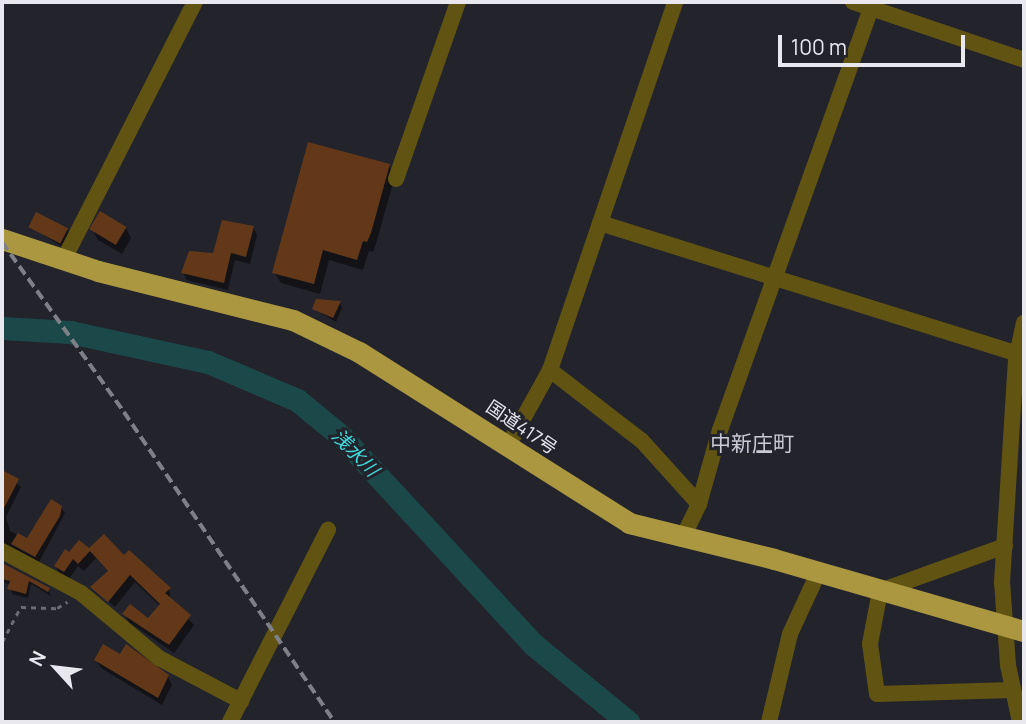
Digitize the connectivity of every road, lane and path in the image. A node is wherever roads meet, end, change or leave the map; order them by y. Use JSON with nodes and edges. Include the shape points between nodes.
{"nodes":[{"id":1,"x":195,"y":2,"type":"edge"},
{"id":2,"x":458,"y":2,"type":"edge"},
{"id":3,"x":675,"y":2,"type":"edge"},
{"id":4,"x":853,"y":2,"type":"edge"},
{"id":5,"x":871,"y":8,"type":"junction"},
{"id":6,"x":1024,"y":60,"type":"edge"},
{"id":7,"x":396,"y":178,"type":"dead end"},
{"id":8,"x":600,"y":223,"type":"junction"},
{"id":9,"x":2,"y":239,"type":"edge"},
{"id":10,"x":64,"y":258,"type":"junction"},
{"id":11,"x":775,"y":278,"type":"junction"},
{"id":12,"x":1024,"y":323,"type":"edge"},
{"id":13,"x":1017,"y":354,"type":"junction"},
{"id":14,"x":550,"y":370,"type":"junction"},
{"id":15,"x":509,"y":444,"type":"junction"},
{"id":16,"x":1018,"y":467,"type":"edge"},
{"id":17,"x":699,"y":504,"type":"junction"},
{"id":18,"x":328,"y":530,"type":"dead end"},
{"id":19,"x":682,"y":539,"type":"junction"},
{"id":20,"x":1005,"y":546,"type":"junction"},
{"id":21,"x":2,"y":551,"type":"edge"},
{"id":22,"x":819,"y":571,"type":"junction"},
{"id":23,"x":880,"y":590,"type":"junction"},
{"id":24,"x":81,"y":593,"type":"junction"},
{"id":25,"x":1003,"y":625,"type":"junction"},
{"id":26,"x":1024,"y":631,"type":"edge"},
{"id":27,"x":2,"y":642,"type":"edge"},
{"id":28,"x":1013,"y":696,"type":"junction"},
{"id":29,"x":241,"y":701,"type":"junction"},
{"id":30,"x":230,"y":722,"type":"edge"},
{"id":31,"x":769,"y":722,"type":"edge"},
{"id":32,"x":1020,"y":722,"type":"edge"}],
"edges":[{"from":1,"to":10,"type":"street"},
{"from":2,"to":7,"type":"street"},
{"from":3,"to":8,"type":"street"},
{"from":4,"to":5,"type":"street"},
{"from":5,"to":6,"type":"street"},
{"from":5,"to":11,"type":"street"},
{"from":8,"to":11,"type":"street"},
{"from":8,"to":14,"type":"street"},
{"from":9,"to":10,"type":"highway","name":"国道417号"},
{"from":10,"to":15,"type":"highway","name":"国道417号","via":[[293,320],[359,352]]},
{"from":11,"to":13,"type":"street"},
{"from":11,"to":17,"type":"street"},
{"from":12,"to":13,"type":"street"},
{"from":13,"to":16,"type":"street"},
{"from":14,"to":15,"type":"street"},
{"from":14,"to":17,"type":"street","via":[[642,441]]},
{"from":15,"to":19,"type":"highway","name":"国道417号","via":[[629,523]]},
{"from":16,"to":20,"type":"street"},
{"from":17,"to":19,"type":"street"},
{"from":18,"to":29,"type":"street"},
{"from":19,"to":22,"type":"highway","name":"国道417号"},
{"from":20,"to":23,"type":"street"},
{"from":20,"to":25,"type":"street"},
{"from":21,"to":24,"type":"street"},
{"from":22,"to":23,"type":"highway","name":"国道417号"},
{"from":22,"to":31,"type":"street","via":[[790,634]]},
{"from":23,"to":25,"type":"highway","name":"国道417号"},
{"from":23,"to":28,"type":"street","via":[[870,644],[877,694]]},
{"from":24,"to":27,"type":"path","via":[[57,608],[21,607]]},
{"from":24,"to":29,"type":"street","via":[[159,657]]},
{"from":25,"to":26,"type":"highway","name":"国道417号"},
{"from":25,"to":28,"type":"street"},
{"from":28,"to":32,"type":"street"},
{"from":29,"to":30,"type":"street"}]}
